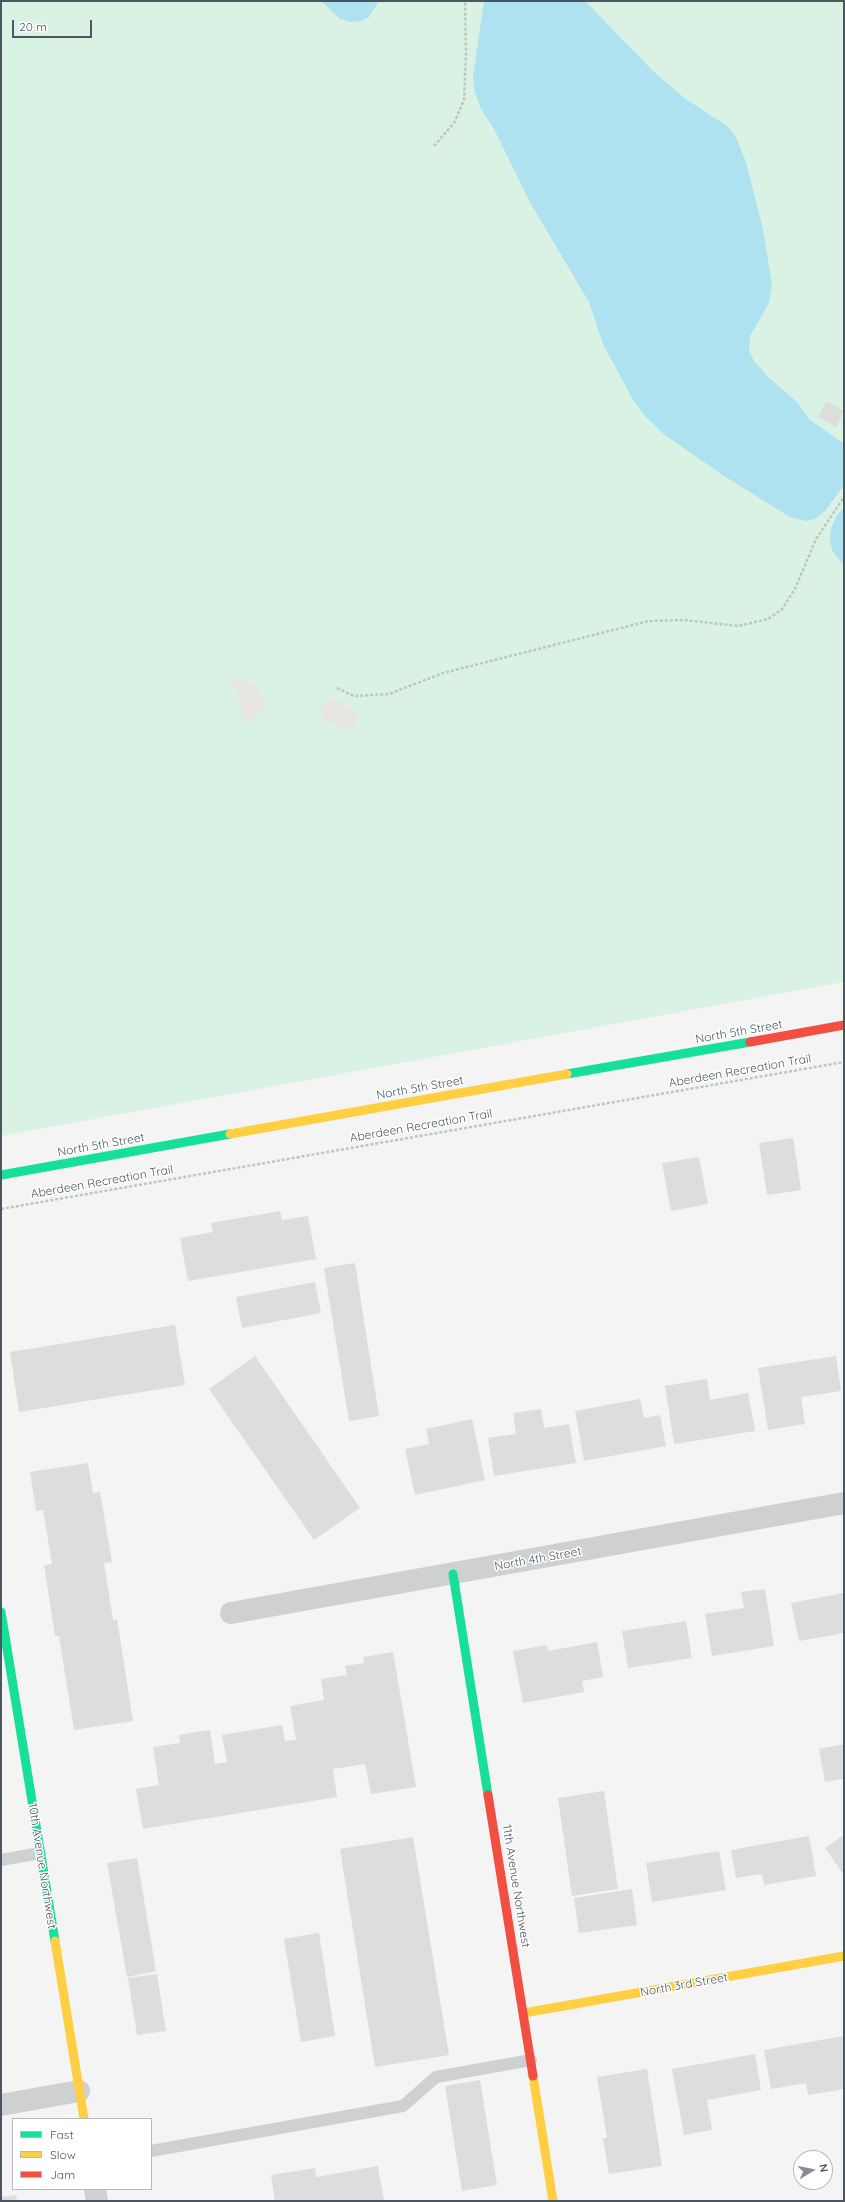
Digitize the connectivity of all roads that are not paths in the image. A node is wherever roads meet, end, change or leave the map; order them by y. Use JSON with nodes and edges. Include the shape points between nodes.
{"nodes":[{"id":1,"x":844,"y":1025,"type":"edge"},
{"id":2,"x":1,"y":1175,"type":"edge"},
{"id":3,"x":844,"y":1503,"type":"edge"},
{"id":4,"x":454,"y":1574,"type":"junction"},
{"id":5,"x":1,"y":1612,"type":"edge"},
{"id":6,"x":231,"y":1613,"type":"dead end"},
{"id":7,"x":40,"y":1853,"type":"junction"},
{"id":8,"x":1,"y":1860,"type":"edge"},
{"id":9,"x":844,"y":1956,"type":"edge"},
{"id":10,"x":524,"y":2013,"type":"junction"},
{"id":11,"x":532,"y":2060,"type":"junction"},
{"id":12,"x":79,"y":2090,"type":"junction"},
{"id":13,"x":1,"y":2105,"type":"edge"},
{"id":14,"x":84,"y":2118,"type":"edge"},
{"id":15,"x":152,"y":2151,"type":"edge"},
{"id":16,"x":95,"y":2190,"type":"edge"},
{"id":17,"x":97,"y":2201,"type":"edge"},
{"id":18,"x":553,"y":2201,"type":"edge"}],
"edges":[{"from":1,"to":2,"type":"street","name":"North 5th Street"},
{"from":3,"to":4,"type":"street","name":"North 4th Street"},
{"from":4,"to":6,"type":"street","name":"North 4th Street"},
{"from":4,"to":10,"type":"street","name":"11th Avenue Northwest"},
{"from":5,"to":7,"type":"street","name":"10th Avenue Northwest"},
{"from":7,"to":8,"type":"lane"},
{"from":7,"to":12,"type":"street","name":"10th Avenue Northwest"},
{"from":9,"to":10,"type":"street","name":"North 3rd Street"},
{"from":10,"to":11,"type":"street","name":"11th Avenue Northwest"},
{"from":11,"to":15,"type":"lane","via":[[436,2078],[403,2106]]},
{"from":11,"to":18,"type":"street","name":"11th Avenue Northwest"},
{"from":12,"to":13,"type":"street"},
{"from":12,"to":14,"type":"street","name":"10th Avenue Northwest"},
{"from":16,"to":17,"type":"street"}]}
